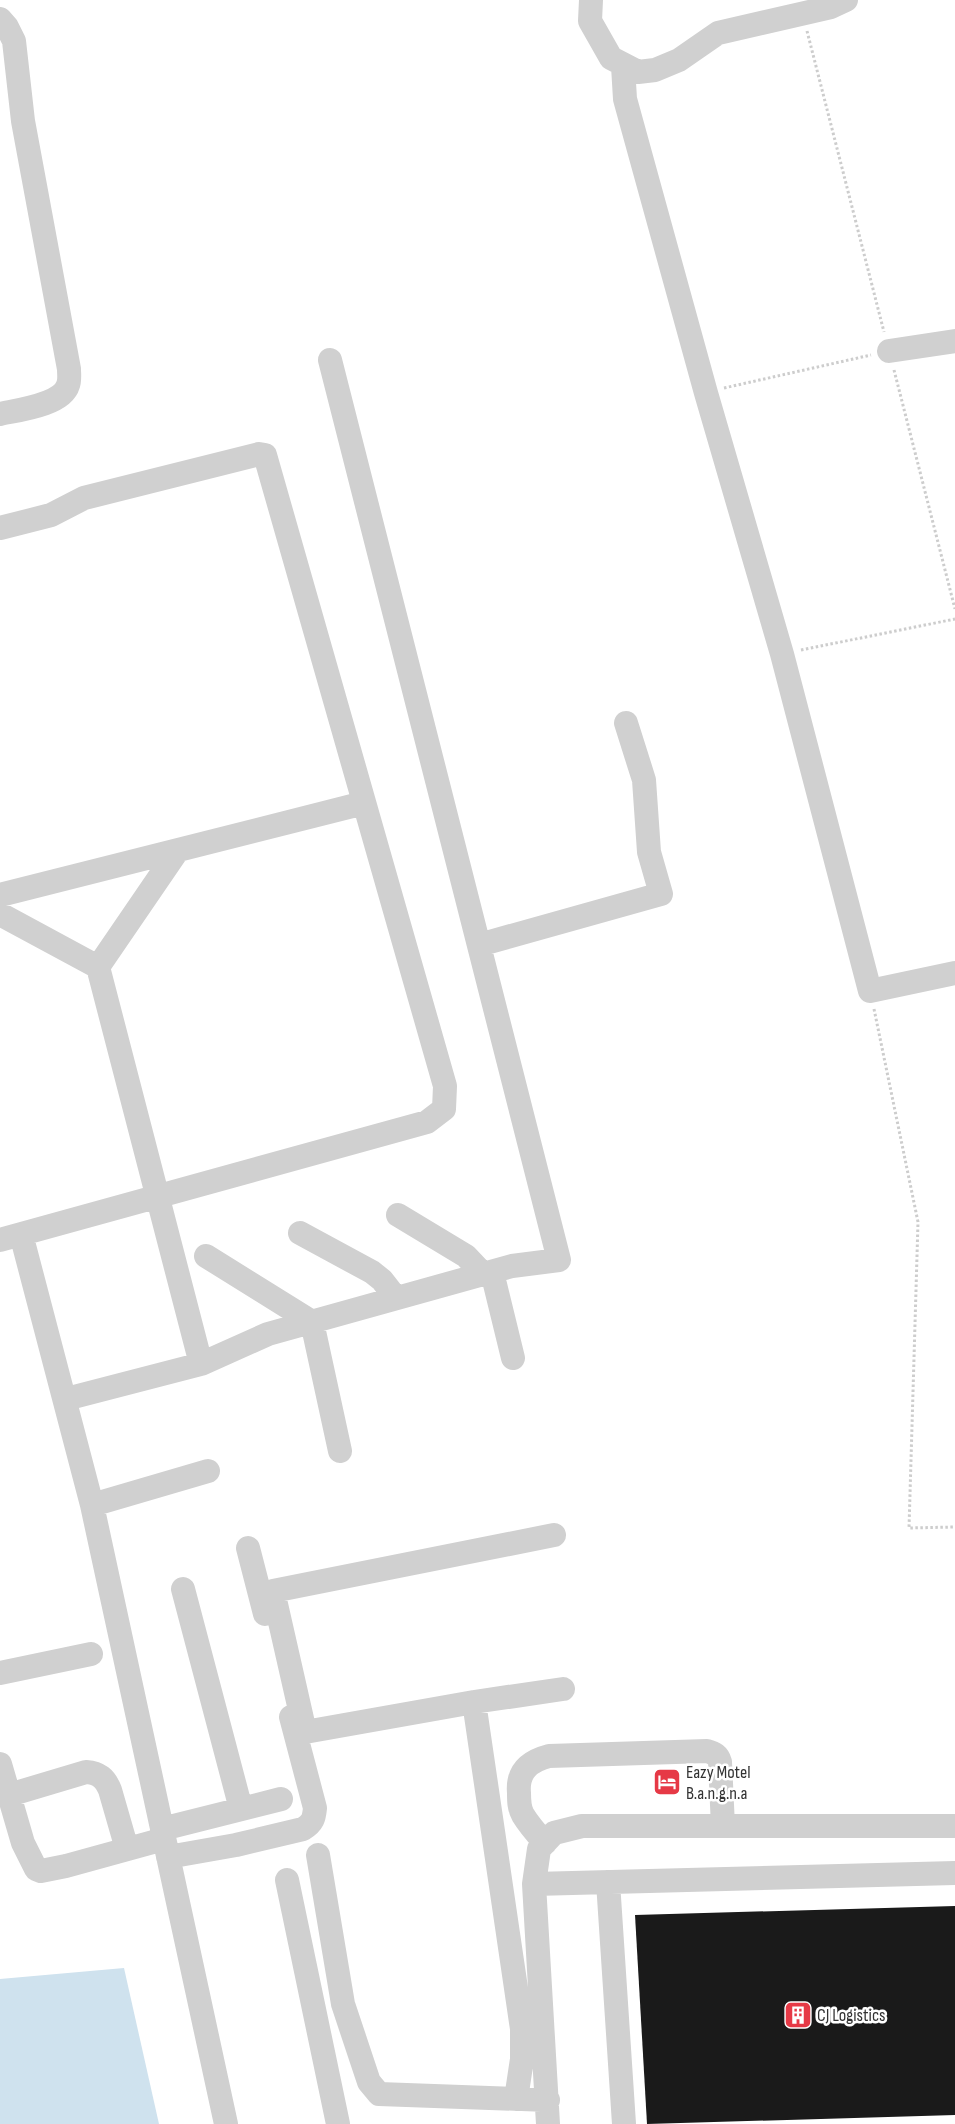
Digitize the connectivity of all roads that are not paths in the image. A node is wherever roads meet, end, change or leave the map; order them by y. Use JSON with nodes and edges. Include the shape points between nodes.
{"nodes":[{"id":1,"x":591,"y":0,"type":"edge"},
{"id":2,"x":846,"y":0,"type":"edge"},
{"id":3,"x":800,"y":7,"type":"edge"},
{"id":4,"x":0,"y":19,"type":"edge"},
{"id":5,"x":623,"y":66,"type":"junction"},
{"id":6,"x":955,"y":341,"type":"edge"},
{"id":7,"x":889,"y":351,"type":"road end"},
{"id":8,"x":330,"y":360,"type":"dead end"},
{"id":9,"x":0,"y":414,"type":"edge"},
{"id":10,"x":0,"y":528,"type":"edge"},
{"id":11,"x":626,"y":723,"type":"dead end"},
{"id":12,"x":364,"y":803,"type":"junction"},
{"id":13,"x":178,"y":850,"type":"junction"},
{"id":14,"x":0,"y":895,"type":"edge"},
{"id":15,"x":0,"y":914,"type":"edge"},
{"id":16,"x":479,"y":945,"type":"junction"},
{"id":17,"x":98,"y":967,"type":"junction"},
{"id":18,"x":955,"y":973,"type":"edge"},
{"id":19,"x":158,"y":1197,"type":"junction"},
{"id":20,"x":398,"y":1215,"type":"dead end"},
{"id":21,"x":300,"y":1233,"type":"dead end"},
{"id":22,"x":10,"y":1237,"type":"edge"},
{"id":23,"x":206,"y":1256,"type":"dead end"},
{"id":24,"x":487,"y":1273,"type":"junction"},
{"id":25,"x":396,"y":1298,"type":"junction"},
{"id":26,"x":312,"y":1322,"type":"junction"},
{"id":27,"x":513,"y":1358,"type":"dead end"},
{"id":28,"x":201,"y":1364,"type":"junction"},
{"id":29,"x":66,"y":1399,"type":"junction"},
{"id":30,"x":340,"y":1451,"type":"dead end"},
{"id":31,"x":208,"y":1471,"type":"dead end"},
{"id":32,"x":92,"y":1505,"type":"junction"},
{"id":33,"x":554,"y":1535,"type":"dead end"},
{"id":34,"x":248,"y":1548,"type":"dead end"},
{"id":35,"x":183,"y":1589,"type":"dead end"},
{"id":36,"x":91,"y":1654,"type":"dead end"},
{"id":37,"x":0,"y":1673,"type":"edge"},
{"id":38,"x":563,"y":1689,"type":"dead end"},
{"id":39,"x":474,"y":1702,"type":"junction"},
{"id":40,"x":0,"y":1764,"type":"edge"},
{"id":41,"x":9,"y":1795,"type":"junction"},
{"id":42,"x":281,"y":1799,"type":"dead end"},
{"id":43,"x":240,"y":1809,"type":"junction"},
{"id":44,"x":723,"y":1826,"type":"junction"},
{"id":45,"x":955,"y":1826,"type":"edge"},
{"id":46,"x":164,"y":1842,"type":"junction"},
{"id":47,"x":545,"y":1843,"type":"junction"},
{"id":48,"x":127,"y":1849,"type":"junction"},
{"id":49,"x":318,"y":1855,"type":"dead end"},
{"id":50,"x":955,"y":1872,"type":"edge"},
{"id":51,"x":286,"y":1880,"type":"dead end"},
{"id":52,"x":608,"y":1882,"type":"junction"},
{"id":53,"x":534,"y":1884,"type":"junction"},
{"id":54,"x":516,"y":2099,"type":"junction"},
{"id":55,"x":548,"y":2100,"type":"junction"},
{"id":56,"x":226,"y":2124,"type":"edge"},
{"id":57,"x":338,"y":2124,"type":"edge"},
{"id":58,"x":548,"y":2124,"type":"edge"},
{"id":59,"x":624,"y":2124,"type":"edge"}],
"edges":[{"from":1,"to":5,"type":"street","via":[[590,21],[594,30],[611,58]]},
{"from":2,"to":3,"type":"street","via":[[831,7]]},
{"from":3,"to":5,"type":"street","via":[[718,33],[679,60],[655,70],[638,72]]},
{"from":4,"to":9,"type":"street","via":[[14,41],[23,121],[70,369],[68,386],[60,398]]},
{"from":5,"to":18,"type":"street","via":[[625,99],[782,654],[870,991]]},
{"from":6,"to":7,"type":"street"},
{"from":8,"to":16,"type":"street"},
{"from":10,"to":12,"type":"street","via":[[51,515],[84,498],[265,455]]},
{"from":11,"to":16,"type":"street","via":[[644,780],[649,852],[661,894]]},
{"from":12,"to":13,"type":"street"},
{"from":12,"to":19,"type":"street","via":[[445,1086],[444,1109],[427,1122]]},
{"from":13,"to":14,"type":"street"},
{"from":13,"to":17,"type":"street"},
{"from":15,"to":17,"type":"street"},
{"from":16,"to":24,"type":"street","via":[[559,1260]]},
{"from":17,"to":19,"type":"street"},
{"from":19,"to":22,"type":"street"},
{"from":19,"to":28,"type":"street"},
{"from":20,"to":24,"type":"street","via":[[466,1256]]},
{"from":21,"to":25,"type":"street","via":[[372,1272]]},
{"from":22,"to":29,"type":"street"},
{"from":23,"to":26,"type":"street"},
{"from":24,"to":25,"type":"street"},
{"from":24,"to":27,"type":"street"},
{"from":25,"to":26,"type":"street"},
{"from":26,"to":28,"type":"street","via":[[268,1334]]},
{"from":26,"to":30,"type":"street"},
{"from":28,"to":29,"type":"street"},
{"from":29,"to":32,"type":"street"},
{"from":31,"to":32,"type":"street"},
{"from":32,"to":46,"type":"street"},
{"from":33,"to":39,"type":"street","via":[[273,1591],[305,1732]]},
{"from":34,"to":46,"type":"street","via":[[315,1808],[314,1819],[296,1831],[236,1845]]},
{"from":35,"to":43,"type":"street"},
{"from":36,"to":37,"type":"street"},
{"from":38,"to":39,"type":"street"},
{"from":39,"to":54,"type":"street","via":[[522,2029],[522,2059]]},
{"from":40,"to":41,"type":"street"},
{"from":41,"to":48,"type":"street","via":[[36,1869],[41,1871]]},
{"from":41,"to":48,"type":"street","via":[[86,1772],[96,1773],[110,1790]]},
{"from":42,"to":43,"type":"street"},
{"from":43,"to":46,"type":"street"},
{"from":44,"to":45,"type":"street"},
{"from":44,"to":47,"type":"street","via":[[582,1826],[554,1833]]},
{"from":44,"to":47,"type":"street","via":[[720,1762],[716,1754],[707,1751],[550,1756],[533,1761],[525,1768],[518,1786],[523,1814]]},
{"from":46,"to":48,"type":"street"},
{"from":46,"to":56,"type":"street"},
{"from":47,"to":53,"type":"street","via":[[539,1849]]},
{"from":49,"to":54,"type":"street","via":[[343,2004],[372,2088],[379,2094]]},
{"from":50,"to":52,"type":"street"},
{"from":51,"to":57,"type":"street"},
{"from":52,"to":53,"type":"street"},
{"from":52,"to":59,"type":"street"},
{"from":53,"to":55,"type":"street"},
{"from":54,"to":55,"type":"street"},
{"from":55,"to":58,"type":"street"}]}
